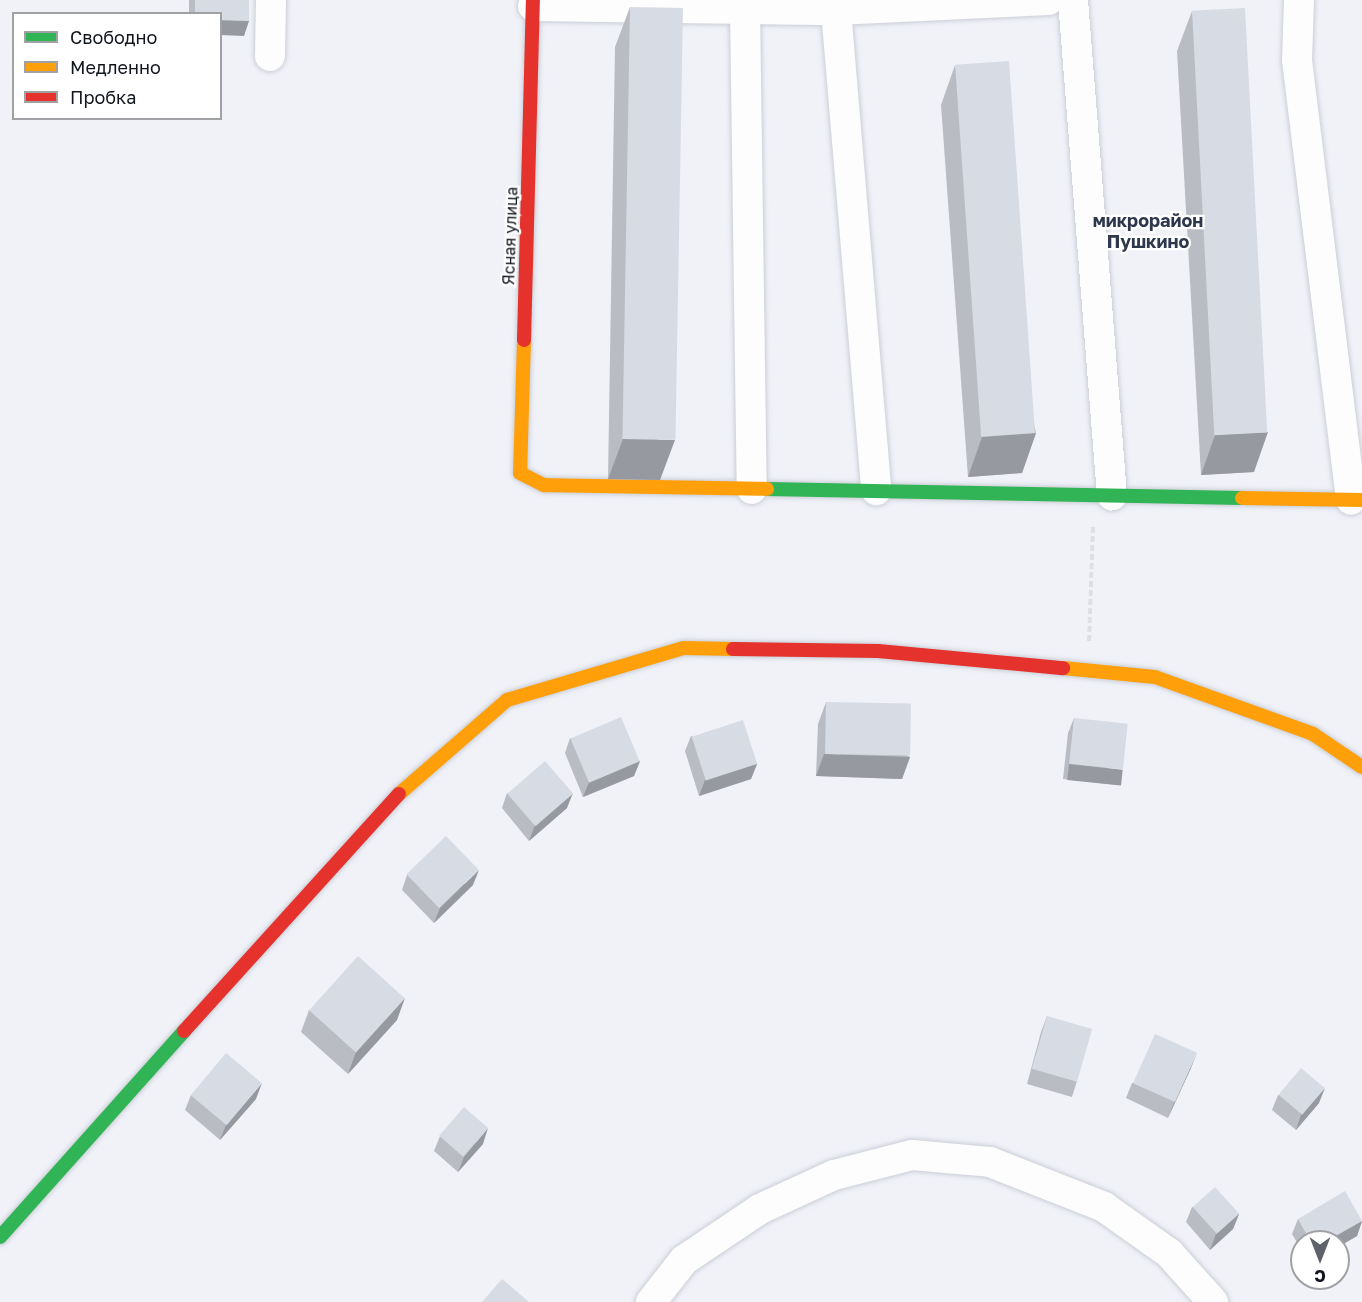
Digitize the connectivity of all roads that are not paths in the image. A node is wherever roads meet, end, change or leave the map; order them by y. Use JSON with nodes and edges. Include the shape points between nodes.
{"nodes":[{"id":1,"x":270,"y":0,"type":"edge"},
{"id":2,"x":1041,"y":0,"type":"edge"},
{"id":3,"x":1049,"y":0,"type":"edge"},
{"id":4,"x":1073,"y":0,"type":"edge"},
{"id":5,"x":1299,"y":0,"type":"edge"},
{"id":6,"x":533,"y":3,"type":"edge"},
{"id":7,"x":779,"y":4,"type":"edge"},
{"id":8,"x":745,"y":8,"type":"junction"},
{"id":9,"x":836,"y":10,"type":"junction"},
{"id":10,"x":270,"y":56,"type":"dead end"},
{"id":11,"x":752,"y":489,"type":"junction"},
{"id":12,"x":876,"y":490,"type":"junction"},
{"id":13,"x":1103,"y":495,"type":"junction"},
{"id":14,"x":1356,"y":500,"type":"edge"},
{"id":15,"x":1362,"y":767,"type":"edge"},
{"id":16,"x":0,"y":1237,"type":"edge"},
{"id":17,"x":651,"y":1302,"type":"edge"},
{"id":18,"x":1213,"y":1302,"type":"edge"}],
"edges":[{"from":1,"to":10,"type":"street"},
{"from":2,"to":3,"type":"street"},
{"from":2,"to":9,"type":"street"},
{"from":4,"to":13,"type":"street"},
{"from":5,"to":14,"type":"street","via":[[1297,60]]},
{"from":6,"to":8,"type":"street"},
{"from":6,"to":11,"type":"street","name":"Ясная улица","via":[[520,473],[544,485]]},
{"from":7,"to":8,"type":"street"},
{"from":7,"to":9,"type":"street"},
{"from":8,"to":11,"type":"street"},
{"from":9,"to":12,"type":"street"},
{"from":11,"to":12,"type":"street"},
{"from":12,"to":13,"type":"street"},
{"from":13,"to":14,"type":"street"},
{"from":15,"to":16,"type":"street","via":[[1313,734],[1155,677],[878,651],[684,648],[507,700],[376,814]]},
{"from":17,"to":18,"type":"street","via":[[684,1260],[760,1209],[834,1175],[912,1155],[990,1162],[1104,1207],[1169,1253]]}]}
